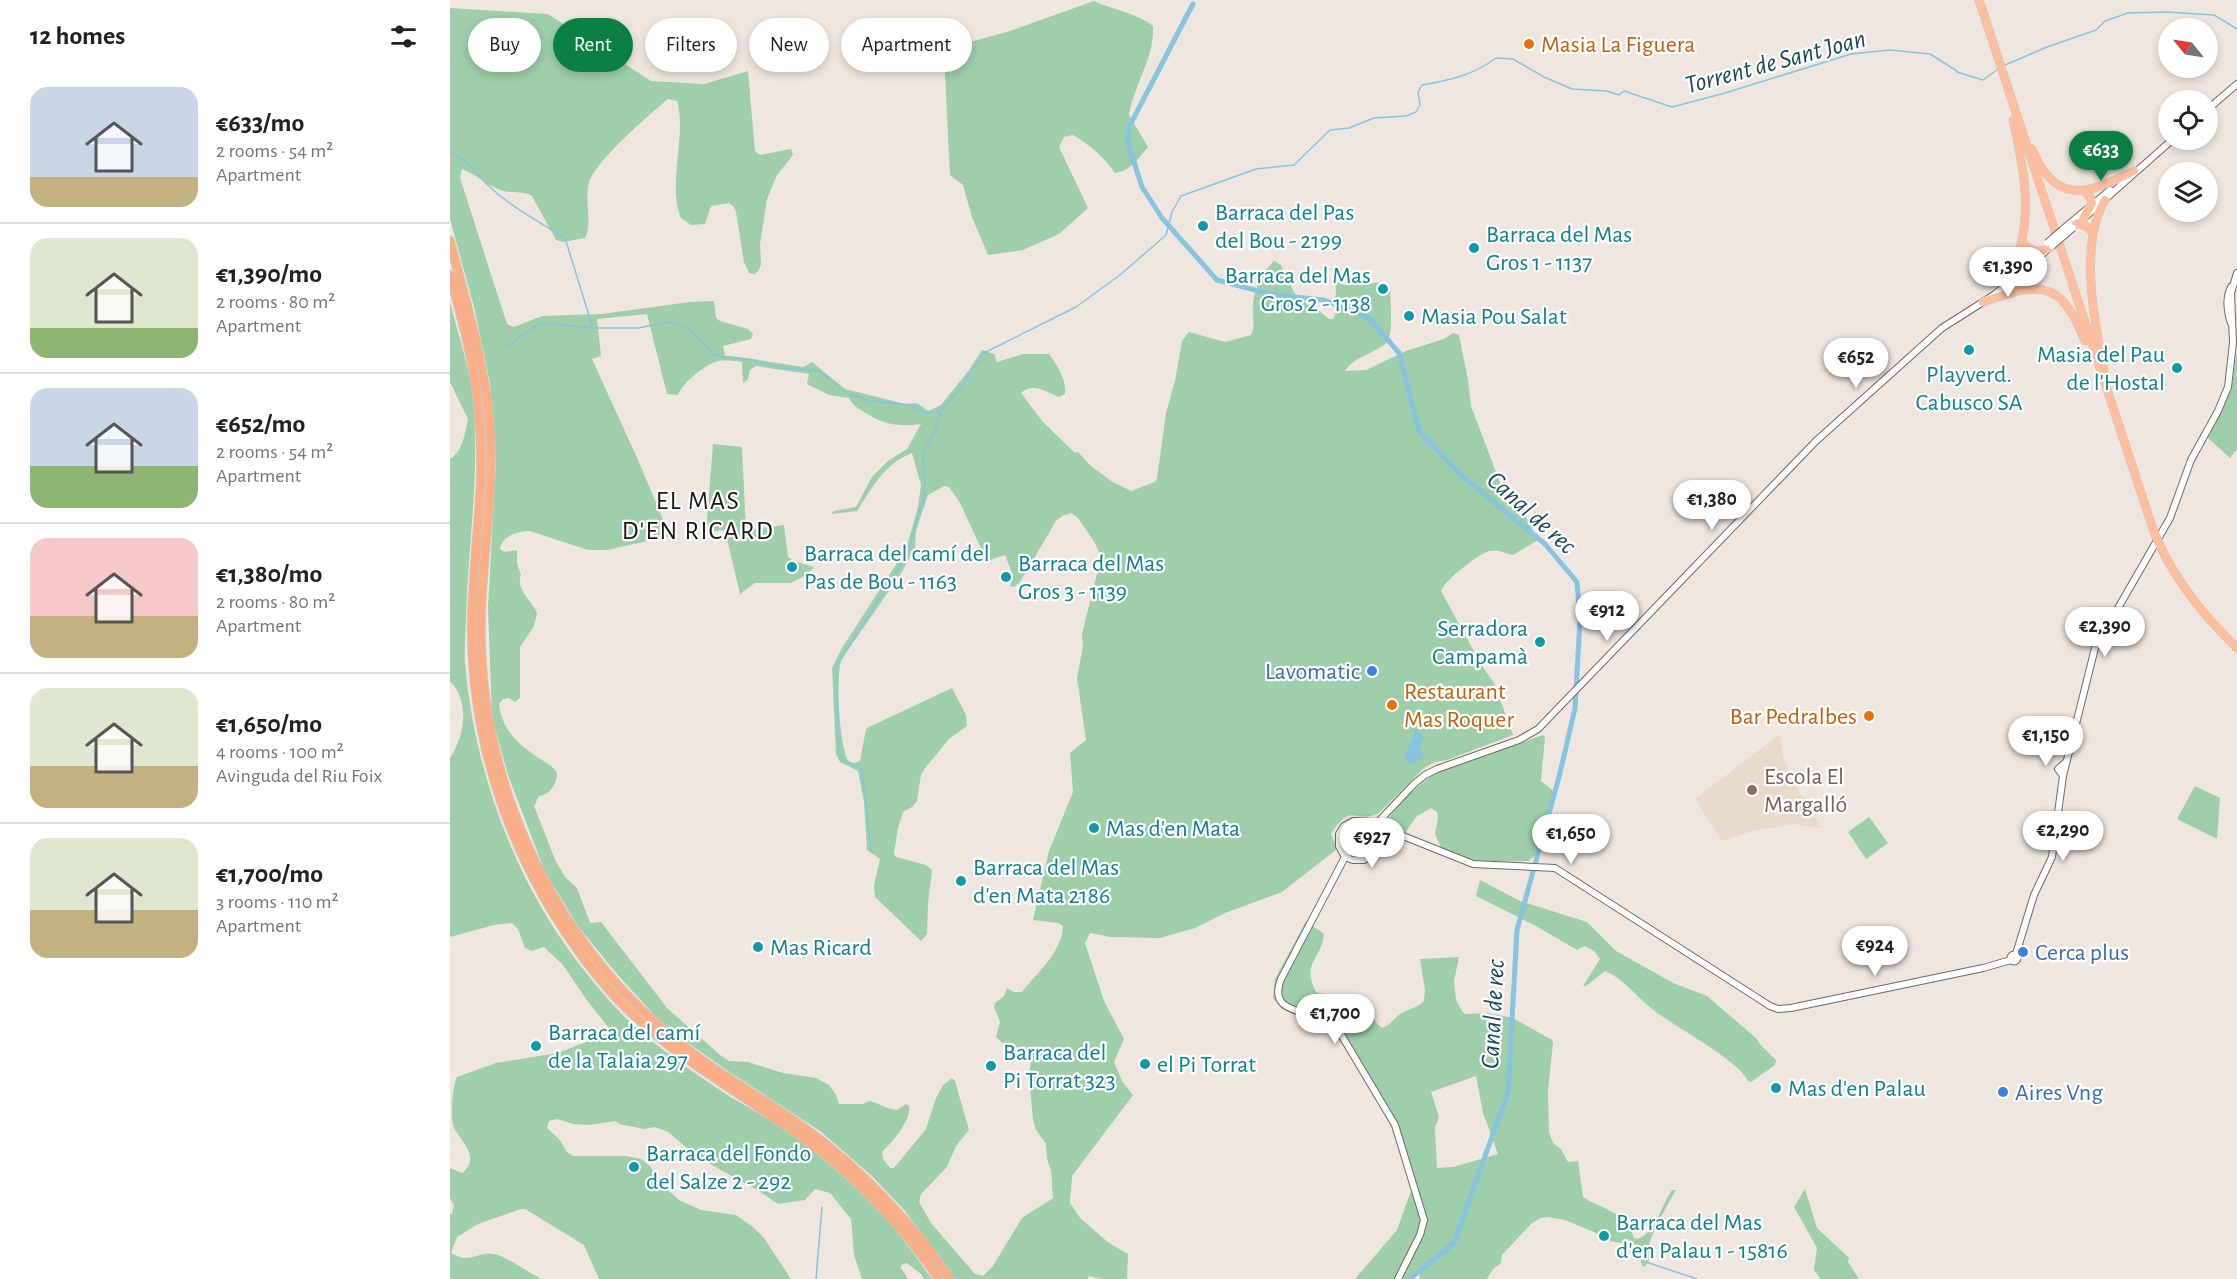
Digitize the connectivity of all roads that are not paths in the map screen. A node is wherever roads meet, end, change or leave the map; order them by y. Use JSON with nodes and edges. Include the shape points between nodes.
{"nodes":[{"id":1,"x":1979,"y":0,"type":"edge"},
{"id":2,"x":2003,"y":75,"type":"junction"},
{"id":3,"x":2237,"y":84,"type":"edge"},
{"id":4,"x":2218,"y":100,"type":"edge"},
{"id":5,"x":2160,"y":150,"type":"edge"},
{"id":6,"x":2134,"y":171,"type":"junction"},
{"id":7,"x":2125,"y":179,"type":"junction"},
{"id":8,"x":2084,"y":191,"type":"junction"},
{"id":9,"x":2105,"y":200,"type":"junction"},
{"id":10,"x":2091,"y":206,"type":"junction"},
{"id":11,"x":2076,"y":224,"type":"junction"},
{"id":12,"x":2092,"y":232,"type":"junction"},
{"id":13,"x":2059,"y":233,"type":"joint"},
{"id":14,"x":450,"y":241,"type":"edge"},
{"id":15,"x":2023,"y":243,"type":"junction"},
{"id":16,"x":2051,"y":245,"type":"junction"},
{"id":17,"x":2035,"y":254,"type":"junction"},
{"id":18,"x":2237,"y":273,"type":"edge"},
{"id":19,"x":2019,"y":274,"type":"junction"},
{"id":20,"x":450,"y":275,"type":"edge"},
{"id":21,"x":2005,"y":280,"type":"junction"},
{"id":22,"x":2032,"y":288,"type":"junction"},
{"id":23,"x":1983,"y":302,"type":"junction"},
{"id":24,"x":1968,"y":310,"type":"junction"},
{"id":25,"x":2232,"y":314,"type":"edge"},
{"id":26,"x":2235,"y":329,"type":"edge"},
{"id":27,"x":2110,"y":403,"type":"junction"},
{"id":28,"x":2237,"y":648,"type":"edge"},
{"id":29,"x":1375,"y":825,"type":"junction"},
{"id":30,"x":1388,"y":830,"type":"junction"},
{"id":31,"x":1379,"y":840,"type":"junction"},
{"id":32,"x":1345,"y":856,"type":"junction"},
{"id":33,"x":1359,"y":861,"type":"junction"},
{"id":34,"x":1332,"y":882,"type":"junction"},
{"id":35,"x":939,"y":1279,"type":"edge"},
{"id":36,"x":950,"y":1279,"type":"edge"},
{"id":37,"x":1398,"y":1279,"type":"edge"}],
"edges":[{"from":1,"to":2,"type":"highway"},
{"from":2,"to":8,"type":"highway","via":[[2045,175],[2065,189]]},
{"from":2,"to":15,"type":"highway","via":[[2022,161]]},
{"from":2,"to":27,"type":"highway"},
{"from":3,"to":4,"type":"street"},
{"from":5,"to":6,"type":"street"},
{"from":6,"to":7,"type":"street"},
{"from":6,"to":8,"type":"highway"},
{"from":7,"to":9,"type":"street"},
{"from":7,"to":10,"type":"street"},
{"from":8,"to":10,"type":"highway"},
{"from":9,"to":11,"type":"street"},
{"from":9,"to":12,"type":"highway"},
{"from":10,"to":11,"type":"highway"},
{"from":10,"to":11,"type":"street"},
{"from":11,"to":12,"type":"highway"},
{"from":11,"to":13,"type":"highway"},
{"from":11,"to":16,"type":"street","bridge":true},
{"from":12,"to":27,"type":"highway","via":[[2097,332]]},
{"from":13,"to":16,"type":"street","bridge":true},
{"from":14,"to":36,"type":"highway","via":[[480,355],[490,430],[481,616],[485,694],[496,757],[527,846],[570,923],[636,1003],[681,1045],[808,1130],[853,1166],[904,1218]]},
{"from":15,"to":17,"type":"highway"},
{"from":15,"to":21,"type":"highway"},
{"from":16,"to":17,"type":"highway"},
{"from":16,"to":19,"type":"street"},
{"from":17,"to":19,"type":"highway"},
{"from":17,"to":21,"type":"street"},
{"from":18,"to":25,"type":"street","via":[[2227,295]]},
{"from":19,"to":22,"type":"highway","via":[[2023,284]]},
{"from":19,"to":23,"type":"street"},
{"from":20,"to":35,"type":"highway","via":[[472,361],[480,428],[480,504],[472,617],[477,701],[500,801],[532,876],[576,948],[633,1013],[674,1051],[828,1157],[895,1221]]},
{"from":21,"to":24,"type":"street"},
{"from":22,"to":23,"type":"highway"},
{"from":22,"to":27,"type":"highway","via":[[2054,294],[2068,306]]},
{"from":23,"to":24,"type":"street"},
{"from":24,"to":29,"type":"street","via":[[1942,328],[1816,441],[1529,735],[1425,775]]},
{"from":25,"to":26,"type":"street"},
{"from":26,"to":30,"type":"street","via":[[2228,387],[2218,411],[2191,460],[2170,518],[2095,648],[2063,776],[2052,857],[2013,957],[1997,964],[1778,1009],[1555,868],[1473,864]]},
{"from":27,"to":28,"type":"highway","bridge":true,"via":[[2162,550],[2186,592]]},
{"from":29,"to":30,"type":"street"},
{"from":29,"to":31,"type":"street"},
{"from":29,"to":32,"type":"street"},
{"from":29,"to":32,"type":"street","via":[[1353,821],[1344,826],[1339,846]]},
{"from":30,"to":31,"type":"street"},
{"from":31,"to":33,"type":"street","via":[[1373,855]]},
{"from":32,"to":33,"type":"street"},
{"from":32,"to":34,"type":"street"},
{"from":33,"to":34,"type":"street","via":[[1351,863]]},
{"from":34,"to":37,"type":"street","via":[[1281,979],[1277,996],[1286,1007],[1321,1017],[1336,1026],[1395,1125],[1423,1228]]}]}
